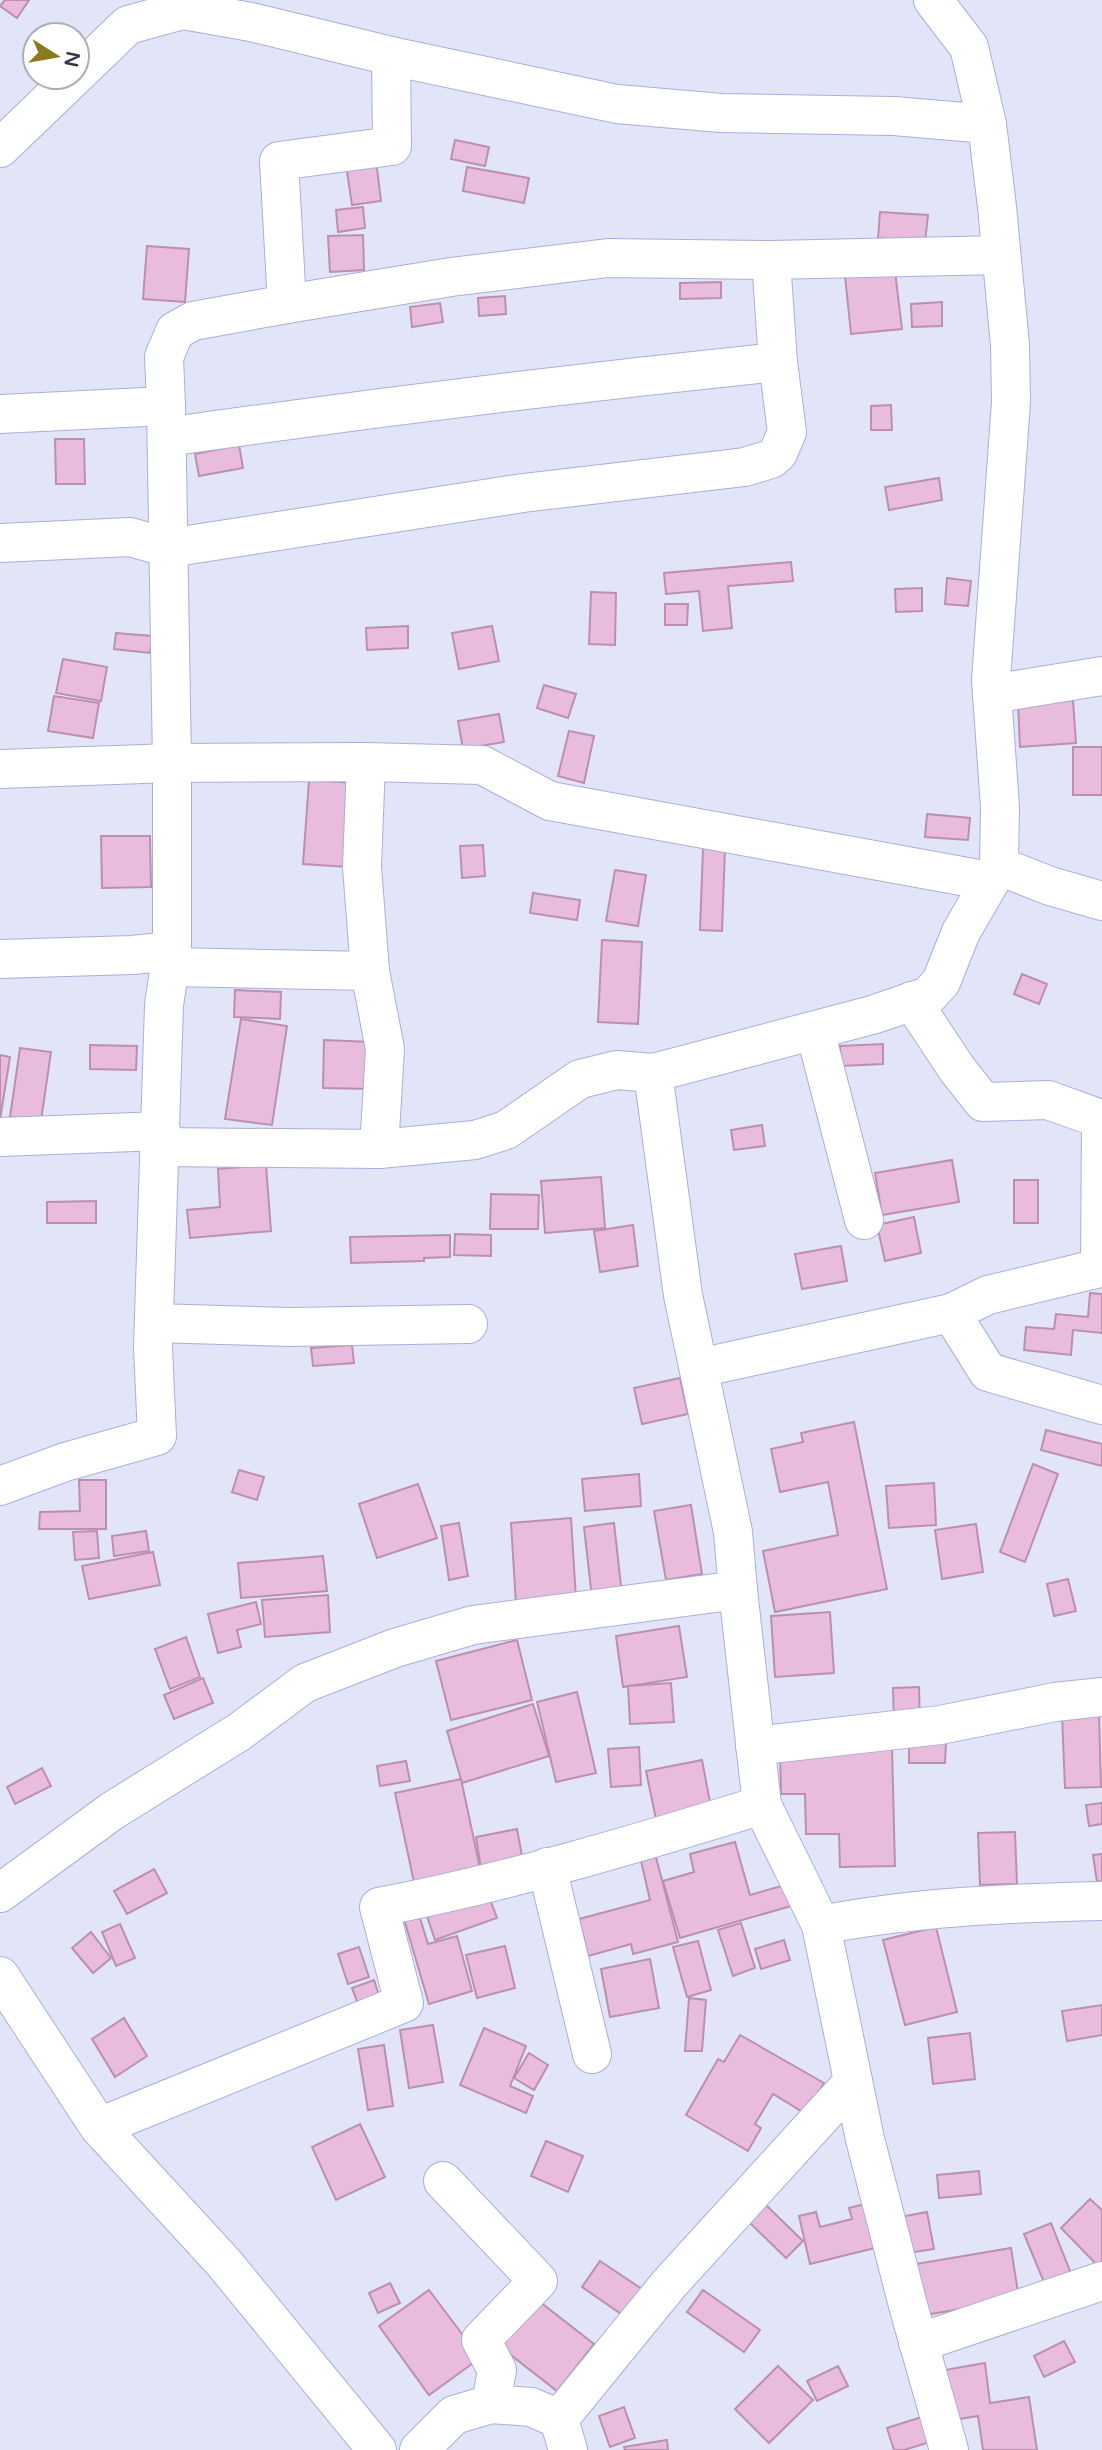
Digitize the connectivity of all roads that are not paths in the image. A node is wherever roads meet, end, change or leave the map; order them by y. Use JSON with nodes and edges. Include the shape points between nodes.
{"nodes":[{"id":1,"x":933,"y":0,"type":"edge"},
{"id":2,"x":391,"y":56,"type":"junction"},
{"id":3,"x":91,"y":61,"type":"edge"},
{"id":4,"x":59,"y":91,"type":"edge"},
{"id":5,"x":987,"y":124,"type":"junction"},
{"id":6,"x":0,"y":148,"type":"edge"},
{"id":7,"x":1001,"y":255,"type":"junction"},
{"id":8,"x":771,"y":260,"type":"junction"},
{"id":9,"x":287,"y":304,"type":"junction"},
{"id":10,"x":778,"y":362,"type":"junction"},
{"id":11,"x":0,"y":414,"type":"edge"},
{"id":12,"x":167,"y":421,"type":"junction"},
{"id":13,"x":0,"y":543,"type":"edge"},
{"id":14,"x":169,"y":548,"type":"junction"},
{"id":15,"x":1102,"y":676,"type":"edge"},
{"id":16,"x":992,"y":694,"type":"junction"},
{"id":17,"x":366,"y":762,"type":"junction"},
{"id":18,"x":172,"y":763,"type":"junction"},
{"id":19,"x":0,"y":769,"type":"edge"},
{"id":20,"x":994,"y":874,"type":"junction"},
{"id":21,"x":1102,"y":901,"type":"edge"},
{"id":22,"x":0,"y":958,"type":"edge"},
{"id":23,"x":171,"y":959,"type":"junction"},
{"id":24,"x":370,"y":971,"type":"junction"},
{"id":25,"x":912,"y":1001,"type":"junction"},
{"id":26,"x":815,"y":1031,"type":"junction"},
{"id":27,"x":653,"y":1073,"type":"junction"},
{"id":28,"x":0,"y":1137,"type":"edge"},
{"id":29,"x":160,"y":1139,"type":"junction"},
{"id":30,"x":379,"y":1149,"type":"junction"},
{"id":31,"x":864,"y":1220,"type":"dead end"},
{"id":32,"x":1101,"y":1268,"type":"edge"},
{"id":33,"x":951,"y":1313,"type":"junction"},
{"id":34,"x":154,"y":1323,"type":"junction"},
{"id":35,"x":468,"y":1324,"type":"dead end"},
{"id":36,"x":699,"y":1368,"type":"junction"},
{"id":37,"x":1102,"y":1405,"type":"edge"},
{"id":38,"x":0,"y":1486,"type":"edge"},
{"id":39,"x":738,"y":1590,"type":"junction"},
{"id":40,"x":1102,"y":1697,"type":"edge"},
{"id":41,"x":755,"y":1746,"type":"junction"},
{"id":42,"x":762,"y":1805,"type":"junction"},
{"id":43,"x":547,"y":1867,"type":"junction"},
{"id":44,"x":0,"y":1893,"type":"edge"},
{"id":45,"x":1102,"y":1901,"type":"edge"},
{"id":46,"x":821,"y":1925,"type":"junction"},
{"id":47,"x":0,"y":1976,"type":"edge"},
{"id":48,"x":592,"y":2054,"type":"dead end"},
{"id":49,"x":853,"y":2082,"type":"junction"},
{"id":50,"x":99,"y":2127,"type":"junction"},
{"id":51,"x":443,"y":2181,"type":"dead end"},
{"id":52,"x":1102,"y":2281,"type":"edge"},
{"id":53,"x":918,"y":2343,"type":"junction"},
{"id":54,"x":491,"y":2404,"type":"junction"},
{"id":55,"x":564,"y":2435,"type":"edge"},
{"id":56,"x":377,"y":2450,"type":"edge"},
{"id":57,"x":419,"y":2450,"type":"edge"},
{"id":58,"x":949,"y":2450,"type":"edge"}],
"edges":[{"from":1,"to":5,"type":"street","via":[[969,47]]},
{"from":2,"to":3,"type":"street","via":[[183,10],[128,25]]},
{"from":2,"to":5,"type":"street","via":[[617,104]]},
{"from":2,"to":9,"type":"street","via":[[393,146],[279,161]]},
{"from":4,"to":6,"type":"street"},
{"from":5,"to":7,"type":"street"},
{"from":7,"to":8,"type":"street"},
{"from":7,"to":16,"type":"street","via":[[1011,402]]},
{"from":8,"to":9,"type":"street","via":[[608,258],[450,277]]},
{"from":8,"to":10,"type":"street"},
{"from":9,"to":12,"type":"street","via":[[193,320],[176,331],[164,357]]},
{"from":10,"to":12,"type":"street","via":[[374,407]]},
{"from":10,"to":14,"type":"street","via":[[787,432],[771,459],[745,467],[523,493]]},
{"from":11,"to":12,"type":"street"},
{"from":12,"to":14,"type":"street"},
{"from":13,"to":14,"type":"street","via":[[130,537]]},
{"from":14,"to":18,"type":"street"},
{"from":15,"to":16,"type":"street"},
{"from":16,"to":20,"type":"street","via":[[1000,807]]},
{"from":17,"to":18,"type":"street"},
{"from":17,"to":20,"type":"street","via":[[482,765],[550,801]]},
{"from":17,"to":24,"type":"street","via":[[362,867]]},
{"from":18,"to":19,"type":"street"},
{"from":18,"to":23,"type":"street"},
{"from":20,"to":21,"type":"street"},
{"from":20,"to":25,"type":"street","via":[[961,932],[941,982],[928,996]]},
{"from":22,"to":23,"type":"street","via":[[132,955]]},
{"from":23,"to":24,"type":"street"},
{"from":23,"to":29,"type":"street","via":[[164,1005]]},
{"from":24,"to":30,"type":"street","via":[[385,1049]]},
{"from":25,"to":26,"type":"street"},
{"from":25,"to":32,"type":"street","via":[[983,1102],[1048,1100],[1101,1119]]},
{"from":26,"to":27,"type":"street"},
{"from":26,"to":31,"type":"street"},
{"from":27,"to":30,"type":"street","via":[[617,1070],[580,1079],[506,1130],[475,1140]]},
{"from":27,"to":36,"type":"street","via":[[683,1295]]},
{"from":28,"to":29,"type":"street"},
{"from":29,"to":30,"type":"street"},
{"from":29,"to":34,"type":"street"},
{"from":32,"to":33,"type":"street","via":[[988,1296]]},
{"from":33,"to":36,"type":"street"},
{"from":33,"to":37,"type":"street","via":[[988,1372]]},
{"from":34,"to":35,"type":"street","via":[[290,1327]]},
{"from":34,"to":38,"type":"street","via":[[157,1436]]},
{"from":36,"to":39,"type":"street","via":[[733,1532]]},
{"from":39,"to":41,"type":"street"},
{"from":39,"to":44,"type":"street","via":[[473,1625],[395,1648],[305,1683],[239,1732],[112,1811]]},
{"from":40,"to":41,"type":"street","via":[[940,1725]]},
{"from":41,"to":42,"type":"street"},
{"from":42,"to":43,"type":"street"},
{"from":42,"to":46,"type":"street"},
{"from":43,"to":48,"type":"street"},
{"from":43,"to":50,"type":"street","via":[[379,1907],[404,2003]]},
{"from":45,"to":46,"type":"street","via":[[966,1906]]},
{"from":46,"to":49,"type":"street"},
{"from":47,"to":50,"type":"street"},
{"from":49,"to":53,"type":"street"},
{"from":49,"to":55,"type":"street","via":[[669,2284]]},
{"from":50,"to":56,"type":"street","via":[[224,2263]]},
{"from":51,"to":54,"type":"street","via":[[538,2281],[481,2340],[497,2370]]},
{"from":52,"to":53,"type":"street"},
{"from":53,"to":58,"type":"street"},
{"from":54,"to":55,"type":"street","via":[[531,2407]]},
{"from":54,"to":57,"type":"street","via":[[454,2415]]}]}
